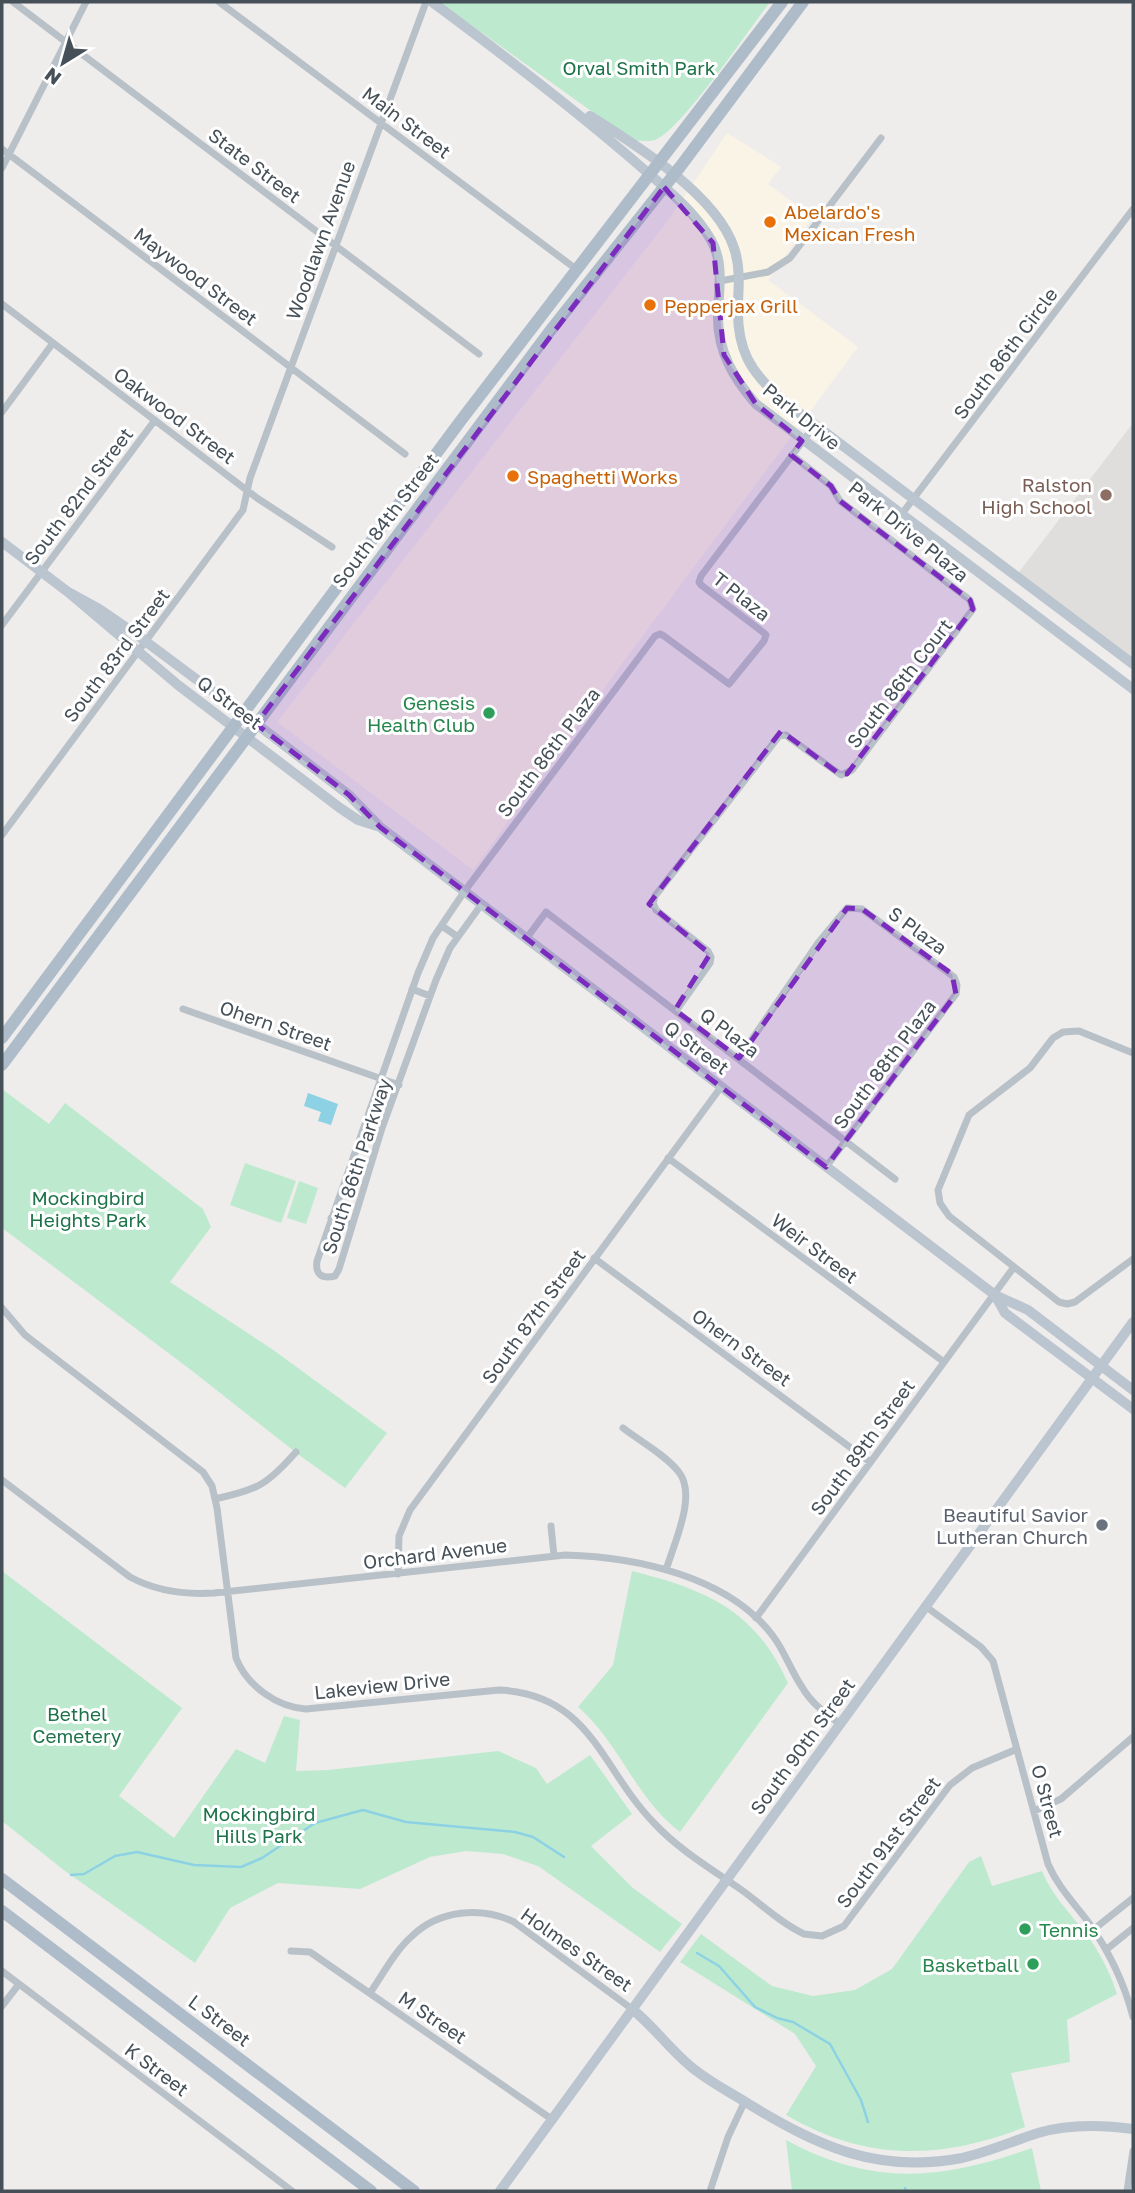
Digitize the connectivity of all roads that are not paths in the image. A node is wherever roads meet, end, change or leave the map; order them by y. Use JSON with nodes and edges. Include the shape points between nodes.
{"nodes":[{"id":1,"x":13,"y":2,"type":"edge"},
{"id":2,"x":86,"y":2,"type":"edge"},
{"id":3,"x":219,"y":2,"type":"edge"},
{"id":4,"x":426,"y":2,"type":"edge"},
{"id":5,"x":432,"y":2,"type":"edge"},
{"id":6,"x":782,"y":2,"type":"edge"},
{"id":7,"x":803,"y":2,"type":"edge"},
{"id":8,"x":66,"y":42,"type":"junction"},
{"id":9,"x":558,"y":96,"type":"junction"},
{"id":10,"x":380,"y":122,"type":"junction"},
{"id":11,"x":881,"y":138,"type":"dead end"},
{"id":12,"x":5,"y":151,"type":"edge"},
{"id":13,"x":659,"y":163,"type":"junction"},
{"id":14,"x":2,"y":168,"type":"edge"},
{"id":15,"x":650,"y":175,"type":"junction"},
{"id":16,"x":674,"y":175,"type":"junction"},
{"id":17,"x":664,"y":187,"type":"junction"},
{"id":18,"x":1133,"y":209,"type":"edge"},
{"id":19,"x":336,"y":244,"type":"junction"},
{"id":20,"x":576,"y":268,"type":"junction"},
{"id":21,"x":739,"y":279,"type":"junction"},
{"id":22,"x":720,"y":281,"type":"junction"},
{"id":23,"x":2,"y":304,"type":"edge"},
{"id":24,"x":53,"y":343,"type":"junction"},
{"id":25,"x":479,"y":354,"type":"dead end"},
{"id":26,"x":290,"y":367,"type":"junction"},
{"id":27,"x":2,"y":412,"type":"edge"},
{"id":28,"x":155,"y":420,"type":"junction"},
{"id":29,"x":815,"y":425,"type":"junction"},
{"id":30,"x":802,"y":441,"type":"junction"},
{"id":31,"x":405,"y":454,"type":"dead end"},
{"id":32,"x":792,"y":455,"type":"junction"},
{"id":33,"x":248,"y":490,"type":"junction"},
{"id":34,"x":913,"y":498,"type":"junction"},
{"id":35,"x":901,"y":515,"type":"junction"},
{"id":36,"x":2,"y":542,"type":"edge"},
{"id":37,"x":332,"y":547,"type":"dead end"},
{"id":38,"x":41,"y":572,"type":"junction"},
{"id":39,"x":68,"y":592,"type":"junction"},
{"id":40,"x":973,"y":606,"type":"joint"},
{"id":41,"x":2,"y":625,"type":"edge"},
{"id":42,"x":146,"y":642,"type":"junction"},
{"id":43,"x":138,"y":653,"type":"junction"},
{"id":44,"x":1133,"y":664,"type":"edge"},
{"id":45,"x":729,"y":684,"type":"joint"},
{"id":46,"x":1133,"y":689,"type":"edge"},
{"id":47,"x":242,"y":714,"type":"junction"},
{"id":48,"x":256,"y":724,"type":"junction"},
{"id":49,"x":233,"y":726,"type":"junction"},
{"id":50,"x":246,"y":736,"type":"junction"},
{"id":51,"x":380,"y":827,"type":"junction"},
{"id":52,"x":2,"y":835,"type":"edge"},
{"id":53,"x":464,"y":892,"type":"junction"},
{"id":54,"x":481,"y":905,"type":"junction"},
{"id":55,"x":442,"y":926,"type":"junction"},
{"id":56,"x":458,"y":937,"type":"junction"},
{"id":57,"x":526,"y":939,"type":"junction"},
{"id":58,"x":954,"y":977,"type":"joint"},
{"id":59,"x":412,"y":989,"type":"junction"},
{"id":60,"x":430,"y":996,"type":"junction"},
{"id":61,"x":183,"y":1009,"type":"dead end"},
{"id":62,"x":676,"y":1011,"type":"junction"},
{"id":63,"x":2,"y":1038,"type":"edge"},
{"id":64,"x":1133,"y":1054,"type":"edge"},
{"id":65,"x":739,"y":1058,"type":"junction"},
{"id":66,"x":2,"y":1065,"type":"edge"},
{"id":67,"x":381,"y":1077,"type":"junction"},
{"id":68,"x":399,"y":1085,"type":"junction"},
{"id":69,"x":721,"y":1087,"type":"junction"},
{"id":70,"x":364,"y":1124,"type":"junction"},
{"id":71,"x":382,"y":1128,"type":"junction"},
{"id":72,"x":846,"y":1141,"type":"junction"},
{"id":73,"x":668,"y":1158,"type":"junction"},
{"id":74,"x":826,"y":1167,"type":"junction"},
{"id":75,"x":895,"y":1179,"type":"dead end"},
{"id":76,"x":331,"y":1218,"type":"junction"},
{"id":77,"x":351,"y":1224,"type":"junction"},
{"id":78,"x":594,"y":1258,"type":"junction"},
{"id":79,"x":1133,"y":1259,"type":"edge"},
{"id":80,"x":1014,"y":1267,"type":"junction"},
{"id":81,"x":995,"y":1295,"type":"junction"},
{"id":82,"x":2,"y":1308,"type":"edge"},
{"id":83,"x":1133,"y":1322,"type":"edge"},
{"id":84,"x":944,"y":1362,"type":"junction"},
{"id":85,"x":1101,"y":1366,"type":"junction"},
{"id":86,"x":1092,"y":1378,"type":"junction"},
{"id":87,"x":1133,"y":1390,"type":"edge"},
{"id":88,"x":1133,"y":1409,"type":"edge"},
{"id":89,"x":623,"y":1428,"type":"dead end"},
{"id":90,"x":296,"y":1452,"type":"dead end"},
{"id":91,"x":870,"y":1462,"type":"junction"},
{"id":92,"x":2,"y":1480,"type":"edge"},
{"id":93,"x":215,"y":1499,"type":"junction"},
{"id":94,"x":551,"y":1526,"type":"dead end"},
{"id":95,"x":554,"y":1556,"type":"junction"},
{"id":96,"x":666,"y":1570,"type":"junction"},
{"id":97,"x":398,"y":1574,"type":"junction"},
{"id":98,"x":227,"y":1592,"type":"junction"},
{"id":99,"x":925,"y":1606,"type":"junction"},
{"id":100,"x":756,"y":1618,"type":"junction"},
{"id":101,"x":840,"y":1724,"type":"junction"},
{"id":102,"x":1133,"y":1737,"type":"edge"},
{"id":103,"x":1017,"y":1749,"type":"junction"},
{"id":104,"x":1034,"y":1811,"type":"junction"},
{"id":105,"x":2,"y":1879,"type":"edge"},
{"id":106,"x":726,"y":1879,"type":"junction"},
{"id":107,"x":1133,"y":1898,"type":"edge"},
{"id":108,"x":2,"y":1912,"type":"edge"},
{"id":109,"x":1133,"y":1928,"type":"edge"},
{"id":110,"x":1093,"y":1930,"type":"junction"},
{"id":111,"x":822,"y":1936,"type":"joint"},
{"id":112,"x":1107,"y":1950,"type":"junction"},
{"id":113,"x":290,"y":1951,"type":"dead end"},
{"id":114,"x":2,"y":1972,"type":"edge"},
{"id":115,"x":19,"y":1984,"type":"junction"},
{"id":116,"x":370,"y":1993,"type":"junction"},
{"id":117,"x":2,"y":2006,"type":"edge"},
{"id":118,"x":632,"y":2009,"type":"junction"},
{"id":119,"x":1133,"y":2017,"type":"edge"},
{"id":120,"x":745,"y":2101,"type":"junction"},
{"id":121,"x":553,"y":2120,"type":"junction"},
{"id":122,"x":1133,"y":2129,"type":"edge"},
{"id":123,"x":1133,"y":2151,"type":"edge"},
{"id":124,"x":292,"y":2191,"type":"edge"},
{"id":125,"x":371,"y":2191,"type":"edge"},
{"id":126,"x":414,"y":2191,"type":"edge"},
{"id":127,"x":500,"y":2191,"type":"edge"},
{"id":128,"x":710,"y":2191,"type":"edge"},
{"id":129,"x":1127,"y":2191,"type":"edge"}],
"edges":[{"from":1,"to":8,"type":"street","name":"State Street"},
{"from":2,"to":8,"type":"street"},
{"from":3,"to":10,"type":"street","name":"Main Street"},
{"from":4,"to":10,"type":"street","name":"Woodlawn Avenue"},
{"from":5,"to":9,"type":"street","name":"Park Drive"},
{"from":6,"to":13,"type":"main road","name":"South 84th Street"},
{"from":7,"to":16,"type":"main road","name":"South 84th Street"},
{"from":8,"to":12,"type":"street"},
{"from":8,"to":19,"type":"street","name":"State Street"},
{"from":9,"to":13,"type":"street","name":"Park Drive"},
{"from":9,"to":15,"type":"street","name":"Park Drive"},
{"from":10,"to":19,"type":"street","name":"Woodlawn Avenue"},
{"from":10,"to":20,"type":"street","name":"Main Street"},
{"from":11,"to":21,"type":"street","via":[[790,258],[775,269]]},
{"from":12,"to":14,"type":"street"},
{"from":12,"to":26,"type":"street","name":"Maywood Street"},
{"from":13,"to":15,"type":"main road","name":"South 84th Street"},
{"from":13,"to":16,"type":"street","name":"Park Drive"},
{"from":15,"to":17,"type":"street","name":"Park Drive"},
{"from":15,"to":20,"type":"main road","name":"South 84th Street"},
{"from":16,"to":17,"type":"main road","name":"South 84th Street"},
{"from":16,"to":21,"type":"street","name":"Park Drive","via":[[704,201],[725,228],[735,249]]},
{"from":17,"to":22,"type":"street","name":"Park Drive","via":[[713,243]]},
{"from":17,"to":48,"type":"main road","name":"South 84th Street"},
{"from":18,"to":34,"type":"street","name":"South 86th Circle"},
{"from":19,"to":25,"type":"street","name":"State Street"},
{"from":19,"to":26,"type":"street","name":"Woodlawn Avenue"},
{"from":20,"to":47,"type":"main road","name":"South 84th Street"},
{"from":21,"to":22,"type":"street"},
{"from":21,"to":29,"type":"street","name":"Park Drive","via":[[739,337],[746,358],[764,384]]},
{"from":22,"to":30,"type":"street","name":"Park Drive","via":[[719,332],[729,366],[756,404]]},
{"from":23,"to":24,"type":"street","name":"Oakwood Street"},
{"from":24,"to":27,"type":"street"},
{"from":24,"to":28,"type":"street","name":"Oakwood Street"},
{"from":26,"to":31,"type":"street","name":"Maywood Street"},
{"from":26,"to":33,"type":"street","name":"Woodlawn Avenue"},
{"from":28,"to":33,"type":"street","name":"Oakwood Street"},
{"from":28,"to":38,"type":"street","name":"South 82nd Street"},
{"from":29,"to":30,"type":"street"},
{"from":29,"to":34,"type":"street","name":"Park Drive"},
{"from":30,"to":32,"type":"street"},
{"from":30,"to":35,"type":"street","name":"Park Drive"},
{"from":32,"to":40,"type":"street","name":"Park Drive Plaza","via":[[831,486],[840,501]]},
{"from":32,"to":45,"type":"street","name":"T Plaza","via":[[699,582],[766,635]]},
{"from":33,"to":37,"type":"street","name":"Oakwood Street"},
{"from":33,"to":42,"type":"street","name":"South 83rd Street","via":[[243,510]]},
{"from":34,"to":35,"type":"street","name":"South 86th Circle"},
{"from":34,"to":44,"type":"street","name":"Park Drive"},
{"from":35,"to":46,"type":"street","name":"Park Drive"},
{"from":36,"to":38,"type":"street","name":"Q Street"},
{"from":38,"to":39,"type":"street","name":"Q Street"},
{"from":38,"to":41,"type":"street","name":"South 82nd Street"},
{"from":39,"to":42,"type":"street","name":"Q Street"},
{"from":39,"to":43,"type":"street","name":"Q Street"},
{"from":40,"to":62,"type":"street","name":"South 86th Court","via":[[852,770],[838,774],[781,735],[655,896],[656,911],[711,957]]},
{"from":42,"to":43,"type":"street","name":"South 83rd Street"},
{"from":42,"to":47,"type":"street","name":"Q Street"},
{"from":43,"to":49,"type":"street","name":"Q Street"},
{"from":43,"to":52,"type":"street","name":"South 83rd Street"},
{"from":45,"to":53,"type":"street","name":"South 86th Plaza","via":[[660,634],[655,636]]},
{"from":47,"to":48,"type":"street","name":"Q Street"},
{"from":47,"to":49,"type":"main road","name":"South 84th Street"},
{"from":48,"to":50,"type":"main road","name":"South 84th Street"},
{"from":48,"to":51,"type":"street","name":"Q Street","via":[[349,795]]},
{"from":49,"to":50,"type":"street","name":"Q Street"},
{"from":49,"to":63,"type":"main road","name":"South 84th Street"},
{"from":50,"to":51,"type":"street","name":"Q Street","via":[[340,808]]},
{"from":50,"to":66,"type":"main road","name":"South 84th Street"},
{"from":51,"to":53,"type":"street","name":"Q Street"},
{"from":53,"to":54,"type":"street","name":"Q Street"},
{"from":53,"to":55,"type":"street","name":"South 86th Parkway"},
{"from":54,"to":56,"type":"street","name":"South 86th Parkway"},
{"from":54,"to":57,"type":"street","name":"Q Street"},
{"from":55,"to":56,"type":"street"},
{"from":55,"to":59,"type":"street","name":"South 86th Parkway"},
{"from":56,"to":60,"type":"street","name":"South 86th Parkway"},
{"from":57,"to":62,"type":"street","name":"Q Plaza","via":[[545,912]]},
{"from":57,"to":69,"type":"street","name":"Q Street"},
{"from":58,"to":65,"type":"street","name":"S Plaza","via":[[853,906],[843,911]]},
{"from":58,"to":72,"type":"street","name":"South 88th Plaza","via":[[956,994]]},
{"from":59,"to":60,"type":"street"},
{"from":59,"to":67,"type":"street","name":"South 86th Parkway"},
{"from":60,"to":68,"type":"street","name":"South 86th Parkway"},
{"from":61,"to":67,"type":"street","name":"Ohern Street"},
{"from":62,"to":65,"type":"street","name":"Q Plaza"},
{"from":64,"to":80,"type":"street","via":[[1079,1031],[1063,1032],[1046,1045],[1030,1068],[969,1115],[938,1190],[940,1203],[949,1216]]},
{"from":65,"to":72,"type":"street","name":"Q Plaza"},
{"from":67,"to":68,"type":"street","name":"Ohern Street"},
{"from":67,"to":70,"type":"street","name":"South 86th Parkway"},
{"from":68,"to":71,"type":"street","name":"South 86th Parkway"},
{"from":69,"to":73,"type":"street","name":"South 87th Street"},
{"from":69,"to":74,"type":"street","name":"Q Street"},
{"from":70,"to":71,"type":"street"},
{"from":70,"to":76,"type":"street","name":"South 86th Parkway"},
{"from":71,"to":77,"type":"street","name":"South 86th Parkway"},
{"from":72,"to":74,"type":"street","name":"South 88th Plaza"},
{"from":72,"to":75,"type":"street","name":"Q Plaza"},
{"from":73,"to":78,"type":"street","name":"South 87th Street"},
{"from":73,"to":84,"type":"street","name":"Weir Street"},
{"from":74,"to":81,"type":"street","name":"Q Street"},
{"from":76,"to":77,"type":"street"},
{"from":76,"to":77,"type":"street","name":"South 86th Parkway","via":[[316,1269],[326,1278],[335,1276]]},
{"from":78,"to":91,"type":"street","name":"Ohern Street"},
{"from":78,"to":97,"type":"street","name":"South 87th Street","via":[[410,1510],[399,1536]]},
{"from":79,"to":80,"type":"street","via":[[1085,1296],[1067,1304]]},
{"from":80,"to":81,"type":"street","name":"South 89th Street"},
{"from":81,"to":84,"type":"street","name":"South 89th Street"},
{"from":81,"to":85,"type":"street","name":"Q Street","via":[[1028,1310]]},
{"from":81,"to":86,"type":"street","name":"Q Street","via":[[1005,1313]]},
{"from":82,"to":93,"type":"street","name":"Lakeview Drive","via":[[25,1335],[195,1464],[212,1486]]},
{"from":83,"to":85,"type":"street","name":"South 90th Street"},
{"from":84,"to":91,"type":"street","name":"South 89th Street"},
{"from":85,"to":86,"type":"street","name":"South 90th Street"},
{"from":85,"to":87,"type":"street","name":"Q Street"},
{"from":86,"to":88,"type":"street","name":"Q Street"},
{"from":86,"to":99,"type":"street","name":"South 90th Street"},
{"from":89,"to":96,"type":"street","via":[[675,1468],[686,1486],[687,1500]]},
{"from":90,"to":93,"type":"street","via":[[261,1485]]},
{"from":91,"to":100,"type":"street","name":"South 89th Street"},
{"from":92,"to":98,"type":"street","name":"Orchard Avenue","via":[[139,1582],[174,1592]]},
{"from":93,"to":98,"type":"street","name":"Lakeview Drive"},
{"from":94,"to":95,"type":"street"},
{"from":95,"to":96,"type":"street","name":"Orchard Avenue","via":[[610,1558]]},
{"from":95,"to":97,"type":"street","name":"Orchard Avenue"},
{"from":96,"to":100,"type":"street","name":"Orchard Avenue","via":[[730,1598]]},
{"from":97,"to":98,"type":"street","name":"Orchard Avenue"},
{"from":98,"to":106,"type":"street","name":"Lakeview Drive","via":[[239,1664],[250,1681],[272,1699],[306,1709],[499,1690],[540,1698],[585,1728],[656,1826]]},
{"from":99,"to":101,"type":"street","name":"South 90th Street"},
{"from":99,"to":103,"type":"street","name":"O Street","via":[[993,1661]]},
{"from":100,"to":101,"type":"street","name":"Orchard Avenue","via":[[776,1641],[808,1696]]},
{"from":101,"to":106,"type":"street","name":"South 90th Street"},
{"from":102,"to":104,"type":"street","via":[[1061,1799]]},
{"from":103,"to":104,"type":"street","name":"O Street"},
{"from":103,"to":111,"type":"street","name":"South 91st Street","via":[[972,1768],[950,1785],[853,1917]]},
{"from":104,"to":110,"type":"street","name":"O Street","via":[[1054,1878]]},
{"from":105,"to":126,"type":"main road","name":"L Street"},
{"from":106,"to":111,"type":"street","name":"Lakeview Drive","via":[[797,1930]]},
{"from":106,"to":118,"type":"street","name":"South 90th Street"},
{"from":107,"to":110,"type":"street"},
{"from":108,"to":125,"type":"main road"},
{"from":109,"to":112,"type":"street"},
{"from":110,"to":112,"type":"street","name":"O Street"},
{"from":112,"to":119,"type":"street","name":"O Street"},
{"from":113,"to":116,"type":"street","name":"M Street","via":[[310,1952]]},
{"from":114,"to":115,"type":"street","name":"K Street"},
{"from":115,"to":117,"type":"street"},
{"from":115,"to":124,"type":"street","name":"K Street"},
{"from":116,"to":118,"type":"street","name":"Holmes Street","via":[[421,1928],[449,1915],[478,1912],[514,1922]]},
{"from":116,"to":121,"type":"street","name":"M Street"},
{"from":118,"to":120,"type":"street","via":[[691,2067]]},
{"from":118,"to":121,"type":"street","name":"South 90th Street"},
{"from":120,"to":122,"type":"street","via":[[824,2146],[896,2162],[964,2157],[1064,2128]]},
{"from":120,"to":128,"type":"street"},
{"from":121,"to":127,"type":"street","name":"South 90th Street"},
{"from":123,"to":129,"type":"street"}]}
